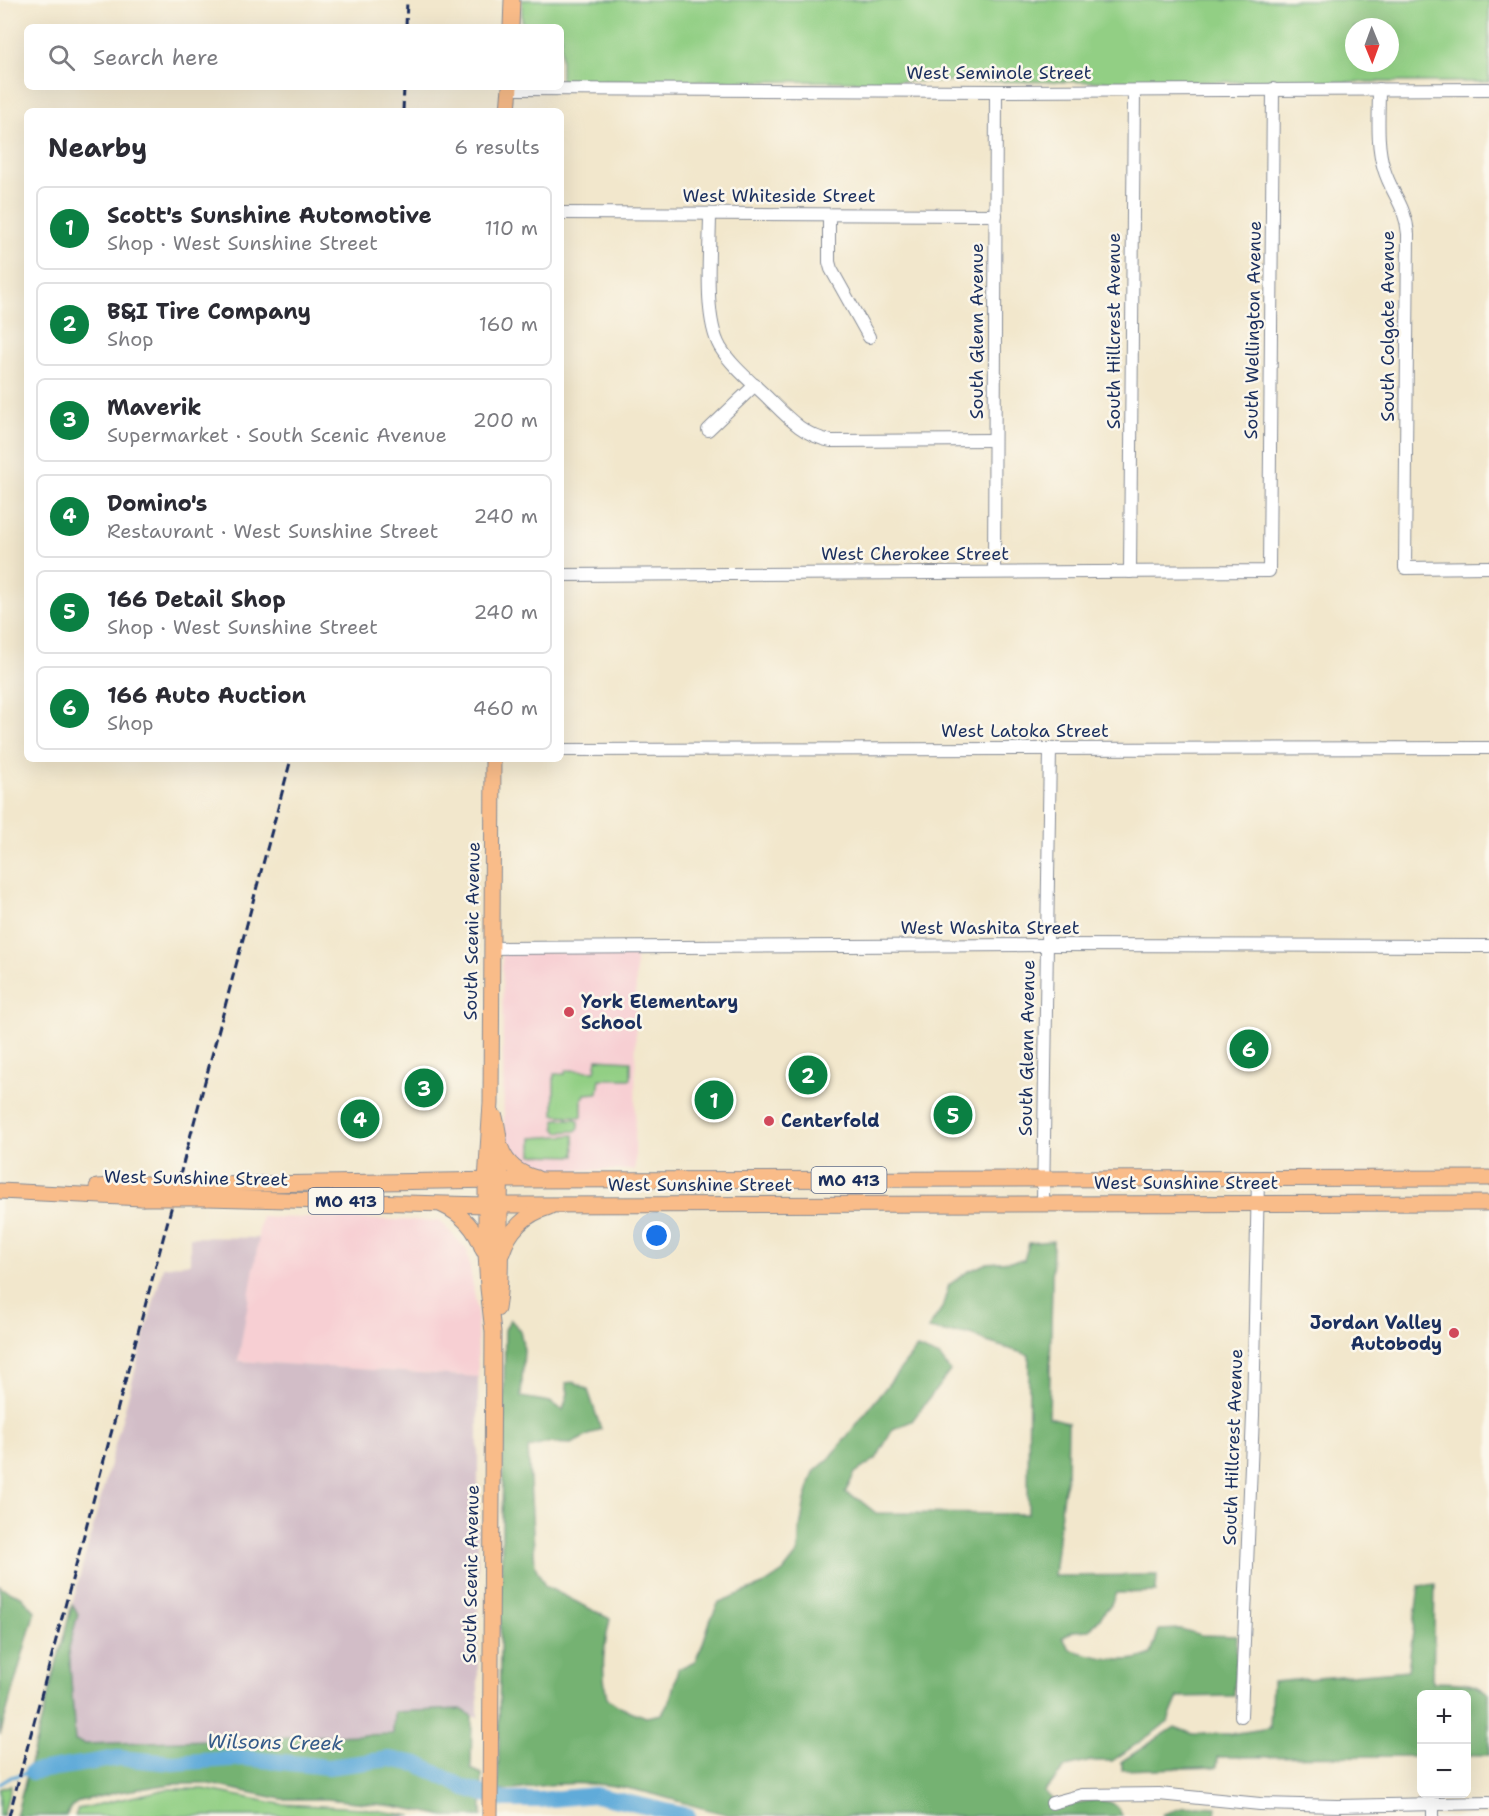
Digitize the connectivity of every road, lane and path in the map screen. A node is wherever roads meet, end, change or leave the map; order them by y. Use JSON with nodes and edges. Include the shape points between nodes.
{"nodes":[{"id":1,"x":512,"y":0,"type":"edge"},
{"id":2,"x":512,"y":24,"type":"edge"},
{"id":3,"x":564,"y":88,"type":"edge"},
{"id":4,"x":1273,"y":89,"type":"junction"},
{"id":5,"x":1379,"y":89,"type":"junction"},
{"id":6,"x":1489,"y":89,"type":"edge"},
{"id":7,"x":510,"y":90,"type":"edge"},
{"id":8,"x":996,"y":91,"type":"junction"},
{"id":9,"x":1134,"y":91,"type":"junction"},
{"id":10,"x":508,"y":108,"type":"edge"},
{"id":11,"x":564,"y":213,"type":"edge"},
{"id":12,"x":710,"y":214,"type":"junction"},
{"id":13,"x":829,"y":215,"type":"junction"},
{"id":14,"x":996,"y":215,"type":"junction"},
{"id":15,"x":869,"y":337,"type":"dead end"},
{"id":16,"x":755,"y":385,"type":"junction"},
{"id":17,"x":708,"y":430,"type":"dead end"},
{"id":18,"x":994,"y":440,"type":"junction"},
{"id":19,"x":1489,"y":567,"type":"edge"},
{"id":20,"x":1269,"y":571,"type":"joint"},
{"id":21,"x":994,"y":572,"type":"junction"},
{"id":22,"x":1130,"y":572,"type":"junction"},
{"id":23,"x":564,"y":574,"type":"edge"},
{"id":24,"x":1489,"y":748,"type":"edge"},
{"id":25,"x":1050,"y":749,"type":"junction"},
{"id":26,"x":564,"y":750,"type":"edge"},
{"id":27,"x":493,"y":762,"type":"edge"},
{"id":28,"x":1046,"y":945,"type":"junction"},
{"id":29,"x":1489,"y":946,"type":"edge"},
{"id":30,"x":491,"y":948,"type":"junction"},
{"id":31,"x":493,"y":1142,"type":"junction"},
{"id":32,"x":1258,"y":1178,"type":"junction"},
{"id":33,"x":1489,"y":1178,"type":"edge"},
{"id":34,"x":1043,"y":1179,"type":"junction"},
{"id":35,"x":544,"y":1180,"type":"junction"},
{"id":36,"x":493,"y":1181,"type":"junction"},
{"id":37,"x":450,"y":1182,"type":"junction"},
{"id":38,"x":0,"y":1191,"type":"edge"},
{"id":39,"x":208,"y":1191,"type":"junction"},
{"id":40,"x":1258,"y":1202,"type":"junction"},
{"id":41,"x":440,"y":1203,"type":"junction"},
{"id":42,"x":1042,"y":1203,"type":"junction"},
{"id":43,"x":1489,"y":1203,"type":"edge"},
{"id":44,"x":560,"y":1204,"type":"junction"},
{"id":45,"x":493,"y":1205,"type":"junction"},
{"id":46,"x":493,"y":1261,"type":"junction"},
{"id":47,"x":1241,"y":1716,"type":"dead end"},
{"id":48,"x":1052,"y":1803,"type":"dead end"},
{"id":49,"x":1489,"y":1803,"type":"edge"},
{"id":50,"x":1433,"y":1810,"type":"edge"},
{"id":51,"x":1337,"y":1811,"type":"edge"},
{"id":52,"x":490,"y":1816,"type":"edge"}],
"edges":[{"from":1,"to":2,"type":"main road"},
{"from":3,"to":8,"type":"street","name":"West Seminole Street"},
{"from":4,"to":5,"type":"street","name":"West Seminole Street"},
{"from":4,"to":9,"type":"street","name":"West Seminole Street"},
{"from":4,"to":20,"type":"street","name":"South Wellington Avenue"},
{"from":5,"to":6,"type":"street","name":"West Seminole Street"},
{"from":5,"to":19,"type":"street","name":"South Colgate Avenue","via":[[1381,159],[1402,206],[1408,234],[1405,568]]},
{"from":7,"to":10,"type":"main road"},
{"from":8,"to":9,"type":"street","name":"West Seminole Street"},
{"from":8,"to":14,"type":"street","name":"South Glenn Avenue"},
{"from":9,"to":22,"type":"street","name":"South Hillcrest Avenue"},
{"from":11,"to":12,"type":"street","name":"West Whiteside Street"},
{"from":12,"to":13,"type":"street","name":"West Whiteside Street"},
{"from":12,"to":16,"type":"street","via":[[711,323],[723,351]]},
{"from":13,"to":14,"type":"street","name":"West Whiteside Street"},
{"from":13,"to":15,"type":"street","via":[[831,269]]},
{"from":14,"to":18,"type":"street","name":"South Glenn Avenue"},
{"from":16,"to":17,"type":"street"},
{"from":16,"to":18,"type":"street","via":[[795,425],[824,439]]},
{"from":18,"to":21,"type":"street","name":"South Glenn Avenue"},
{"from":20,"to":22,"type":"street","name":"West Cherokee Street"},
{"from":21,"to":22,"type":"street","name":"West Cherokee Street"},
{"from":21,"to":23,"type":"street","name":"West Cherokee Street"},
{"from":24,"to":25,"type":"street","name":"West Latoka Street"},
{"from":25,"to":26,"type":"street","name":"West Latoka Street"},
{"from":25,"to":28,"type":"street","name":"South Glenn Avenue"},
{"from":27,"to":30,"type":"main road","name":"South Scenic Avenue"},
{"from":28,"to":29,"type":"street","name":"West Washita Street"},
{"from":28,"to":30,"type":"street","name":"West Washita Street"},
{"from":28,"to":34,"type":"street","name":"South Glenn Avenue"},
{"from":30,"to":31,"type":"main road","name":"South Scenic Avenue"},
{"from":31,"to":35,"type":"main road","via":[[516,1169]]},
{"from":31,"to":36,"type":"main road","name":"South Scenic Avenue"},
{"from":31,"to":37,"type":"main road","via":[[473,1170]]},
{"from":32,"to":33,"type":"main road","name":"West Sunshine Street","number":"MO 413"},
{"from":32,"to":34,"type":"main road","name":"West Sunshine Street","number":"MO 413"},
{"from":32,"to":40,"type":"street","name":"South Hillcrest Avenue"},
{"from":34,"to":35,"type":"main road","name":"West Sunshine Street","number":"MO 413"},
{"from":34,"to":42,"type":"street","name":"South Glenn Avenue"},
{"from":35,"to":36,"type":"main road","name":"West Sunshine Street","number":"MO 413"},
{"from":36,"to":37,"type":"main road","name":"West Sunshine Street","number":"MO 413"},
{"from":36,"to":45,"type":"main road","name":"South Scenic Avenue"},
{"from":37,"to":39,"type":"main road","name":"West Sunshine Street","number":"MO 413"},
{"from":38,"to":39,"type":"main road","name":"West Sunshine Street","number":"MO 413","bridge":true},
{"from":39,"to":41,"type":"main road","name":"West Sunshine Street","number":"MO 413"},
{"from":40,"to":42,"type":"main road","name":"West Sunshine Street","number":"MO 413"},
{"from":40,"to":43,"type":"main road","name":"West Sunshine Street","number":"MO 413"},
{"from":40,"to":47,"type":"street","name":"South Hillcrest Avenue"},
{"from":41,"to":45,"type":"main road","name":"West Sunshine Street","number":"MO 413"},
{"from":41,"to":46,"type":"main road","via":[[470,1226]]},
{"from":42,"to":44,"type":"main road","name":"West Sunshine Street","number":"MO 413"},
{"from":44,"to":45,"type":"main road","name":"West Sunshine Street","number":"MO 413"},
{"from":44,"to":46,"type":"main road","via":[[535,1213],[517,1226]]},
{"from":45,"to":46,"type":"main road","name":"South Scenic Avenue"},
{"from":46,"to":52,"type":"main road","name":"South Scenic Avenue","via":[[497,1304],[493,1332]]},
{"from":48,"to":51,"type":"street","via":[[1082,1795],[1159,1794]]},
{"from":49,"to":50,"type":"street"},
{"from":50,"to":51,"type":"street"}]}
